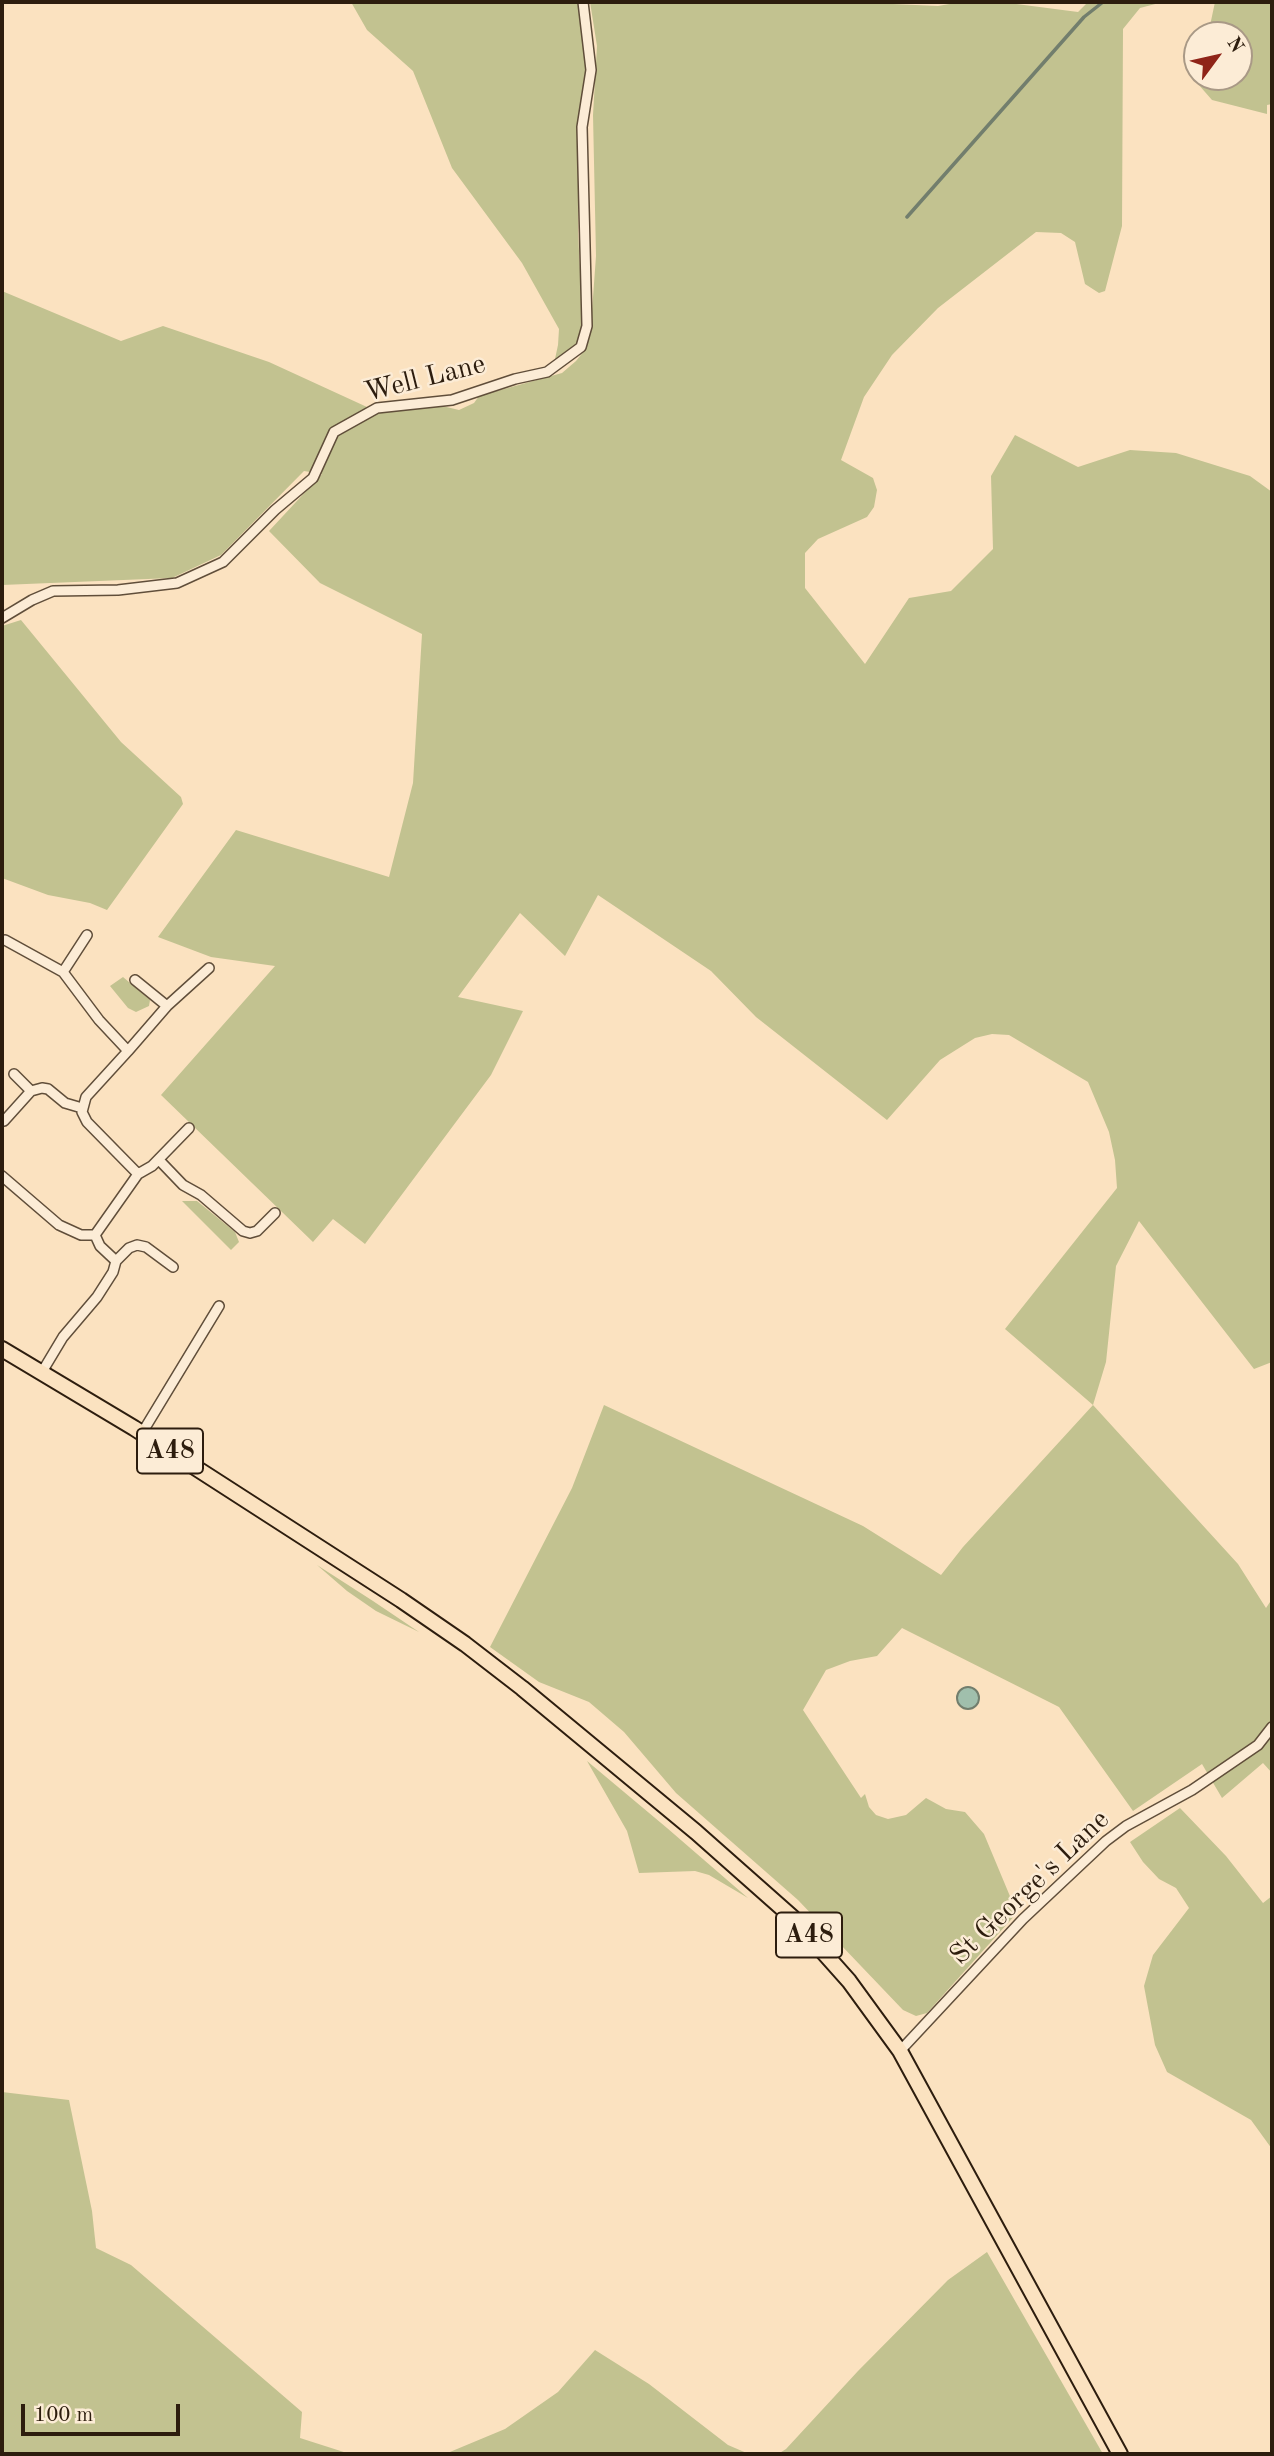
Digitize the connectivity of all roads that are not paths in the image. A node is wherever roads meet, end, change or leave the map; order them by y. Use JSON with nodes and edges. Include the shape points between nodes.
{"nodes":[{"id":1,"x":583,"y":2,"type":"edge"},
{"id":2,"x":2,"y":618,"type":"edge"},
{"id":3,"x":87,"y":935,"type":"dead end"},
{"id":4,"x":5,"y":940,"type":"dead end"},
{"id":5,"x":209,"y":968,"type":"dead end"},
{"id":6,"x":63,"y":972,"type":"junction"},
{"id":7,"x":135,"y":980,"type":"dead end"},
{"id":8,"x":167,"y":1006,"type":"junction"},
{"id":9,"x":128,"y":1051,"type":"junction"},
{"id":10,"x":13,"y":1074,"type":"dead end"},
{"id":11,"x":31,"y":1091,"type":"junction"},
{"id":12,"x":82,"y":1108,"type":"junction"},
{"id":13,"x":4,"y":1121,"type":"dead end"},
{"id":14,"x":190,"y":1128,"type":"dead end"},
{"id":15,"x":159,"y":1160,"type":"junction"},
{"id":16,"x":138,"y":1174,"type":"junction"},
{"id":17,"x":2,"y":1176,"type":"edge"},
{"id":18,"x":275,"y":1213,"type":"dead end"},
{"id":19,"x":94,"y":1235,"type":"junction"},
{"id":20,"x":116,"y":1261,"type":"junction"},
{"id":21,"x":173,"y":1267,"type":"dead end"},
{"id":22,"x":219,"y":1306,"type":"dead end"},
{"id":23,"x":2,"y":1349,"type":"edge"},
{"id":24,"x":42,"y":1372,"type":"junction"},
{"id":25,"x":142,"y":1433,"type":"junction"},
{"id":26,"x":1272,"y":1727,"type":"edge"},
{"id":27,"x":900,"y":2051,"type":"junction"},
{"id":28,"x":1120,"y":2454,"type":"edge"}],
"edges":[{"from":1,"to":2,"type":"street","name":"Well Lane","via":[[591,69],[583,127],[587,326],[581,346],[547,372],[452,400],[377,408],[334,432],[313,478],[223,562],[177,583],[52,591]]},
{"from":3,"to":6,"type":"street"},
{"from":4,"to":6,"type":"street"},
{"from":5,"to":8,"type":"street"},
{"from":6,"to":9,"type":"street"},
{"from":7,"to":8,"type":"street"},
{"from":8,"to":9,"type":"street"},
{"from":9,"to":12,"type":"street","via":[[86,1097]]},
{"from":10,"to":11,"type":"street"},
{"from":11,"to":12,"type":"street","via":[[48,1089],[62,1101]]},
{"from":11,"to":13,"type":"street"},
{"from":12,"to":16,"type":"street","via":[[87,1122]]},
{"from":14,"to":15,"type":"street"},
{"from":15,"to":16,"type":"street"},
{"from":15,"to":18,"type":"street","via":[[183,1185],[243,1231],[257,1231]]},
{"from":16,"to":19,"type":"street"},
{"from":17,"to":19,"type":"street","via":[[59,1225],[74,1234]]},
{"from":19,"to":20,"type":"street"},
{"from":20,"to":21,"type":"street","via":[[137,1245]]},
{"from":20,"to":24,"type":"street","via":[[97,1297],[62,1337]]},
{"from":22,"to":25,"type":"street"},
{"from":23,"to":24,"type":"main road","number":"A48"},
{"from":24,"to":25,"type":"main road","number":"A48"},
{"from":25,"to":27,"type":"main road","number":"A48","via":[[401,1600],[522,1688],[768,1894],[826,1953]]},
{"from":26,"to":27,"type":"street","name":"St George's Lane","via":[[1258,1745],[1184,1796],[1106,1841],[1023,1919]]},
{"from":27,"to":28,"type":"main road","number":"A48"}]}
